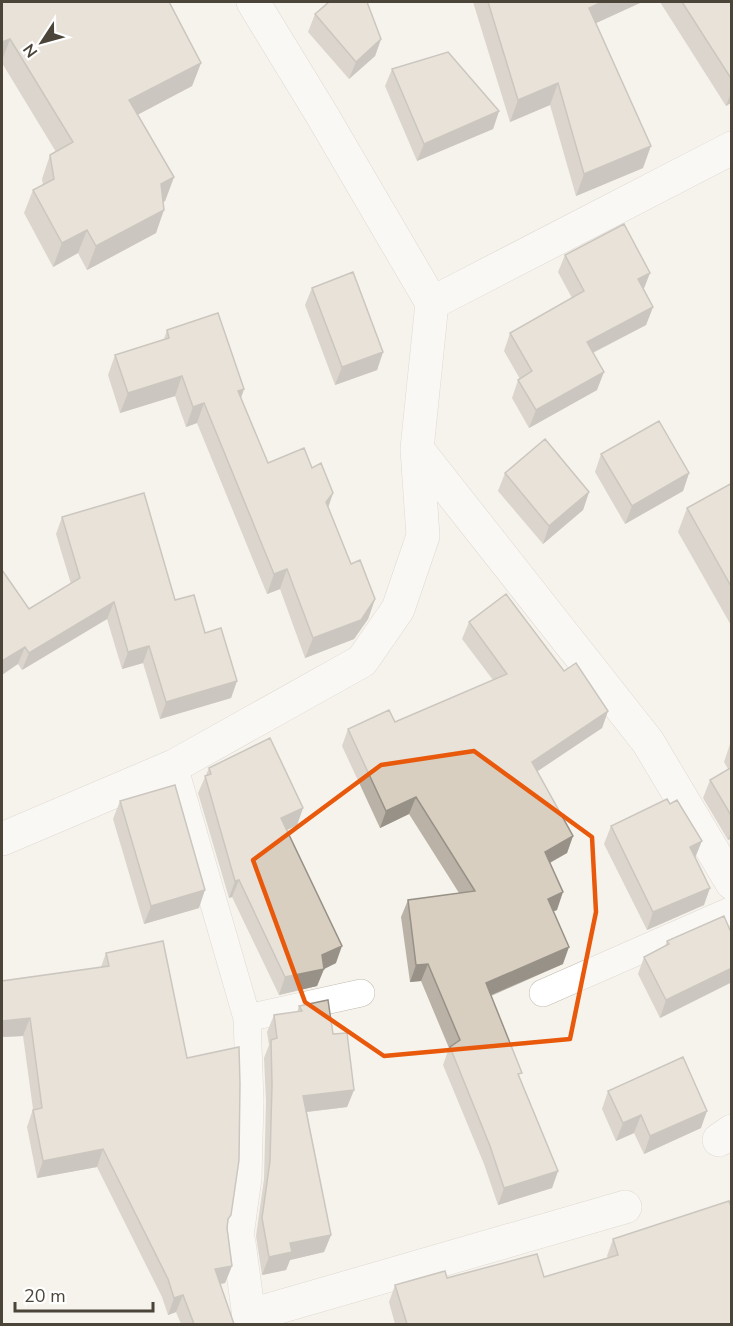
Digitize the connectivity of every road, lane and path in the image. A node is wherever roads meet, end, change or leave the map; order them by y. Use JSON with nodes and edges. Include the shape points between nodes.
{"nodes":[{"id":1,"x":253,"y":2,"type":"edge"},
{"id":2,"x":732,"y":148,"type":"edge"},
{"id":3,"x":432,"y":303,"type":"junction"},
{"id":4,"x":417,"y":449,"type":"junction"},
{"id":5,"x":174,"y":766,"type":"junction"},
{"id":6,"x":2,"y":839,"type":"edge"},
{"id":7,"x":732,"y":883,"type":"edge"},
{"id":8,"x":732,"y":910,"type":"edge"},
{"id":9,"x":361,"y":993,"type":"dead end"},
{"id":10,"x":543,"y":993,"type":"dead end"},
{"id":11,"x":247,"y":1018,"type":"junction"},
{"id":12,"x":625,"y":1207,"type":"dead end"},
{"id":13,"x":239,"y":1243,"type":"joint"},
{"id":14,"x":249,"y":1320,"type":"edge"}],
"edges":[{"from":1,"to":3,"type":"street"},
{"from":2,"to":3,"type":"street"},
{"from":3,"to":4,"type":"street"},
{"from":4,"to":5,"type":"street","via":[[423,536],[398,609],[362,661]]},
{"from":4,"to":7,"type":"street","via":[[648,742]]},
{"from":5,"to":6,"type":"street"},
{"from":5,"to":11,"type":"lane"},
{"from":8,"to":10,"type":"lane"},
{"from":9,"to":11,"type":"lane"},
{"from":11,"to":13,"type":"lane","via":[[248,1178]]},
{"from":12,"to":14,"type":"street"},
{"from":13,"to":14,"type":"street"}]}
